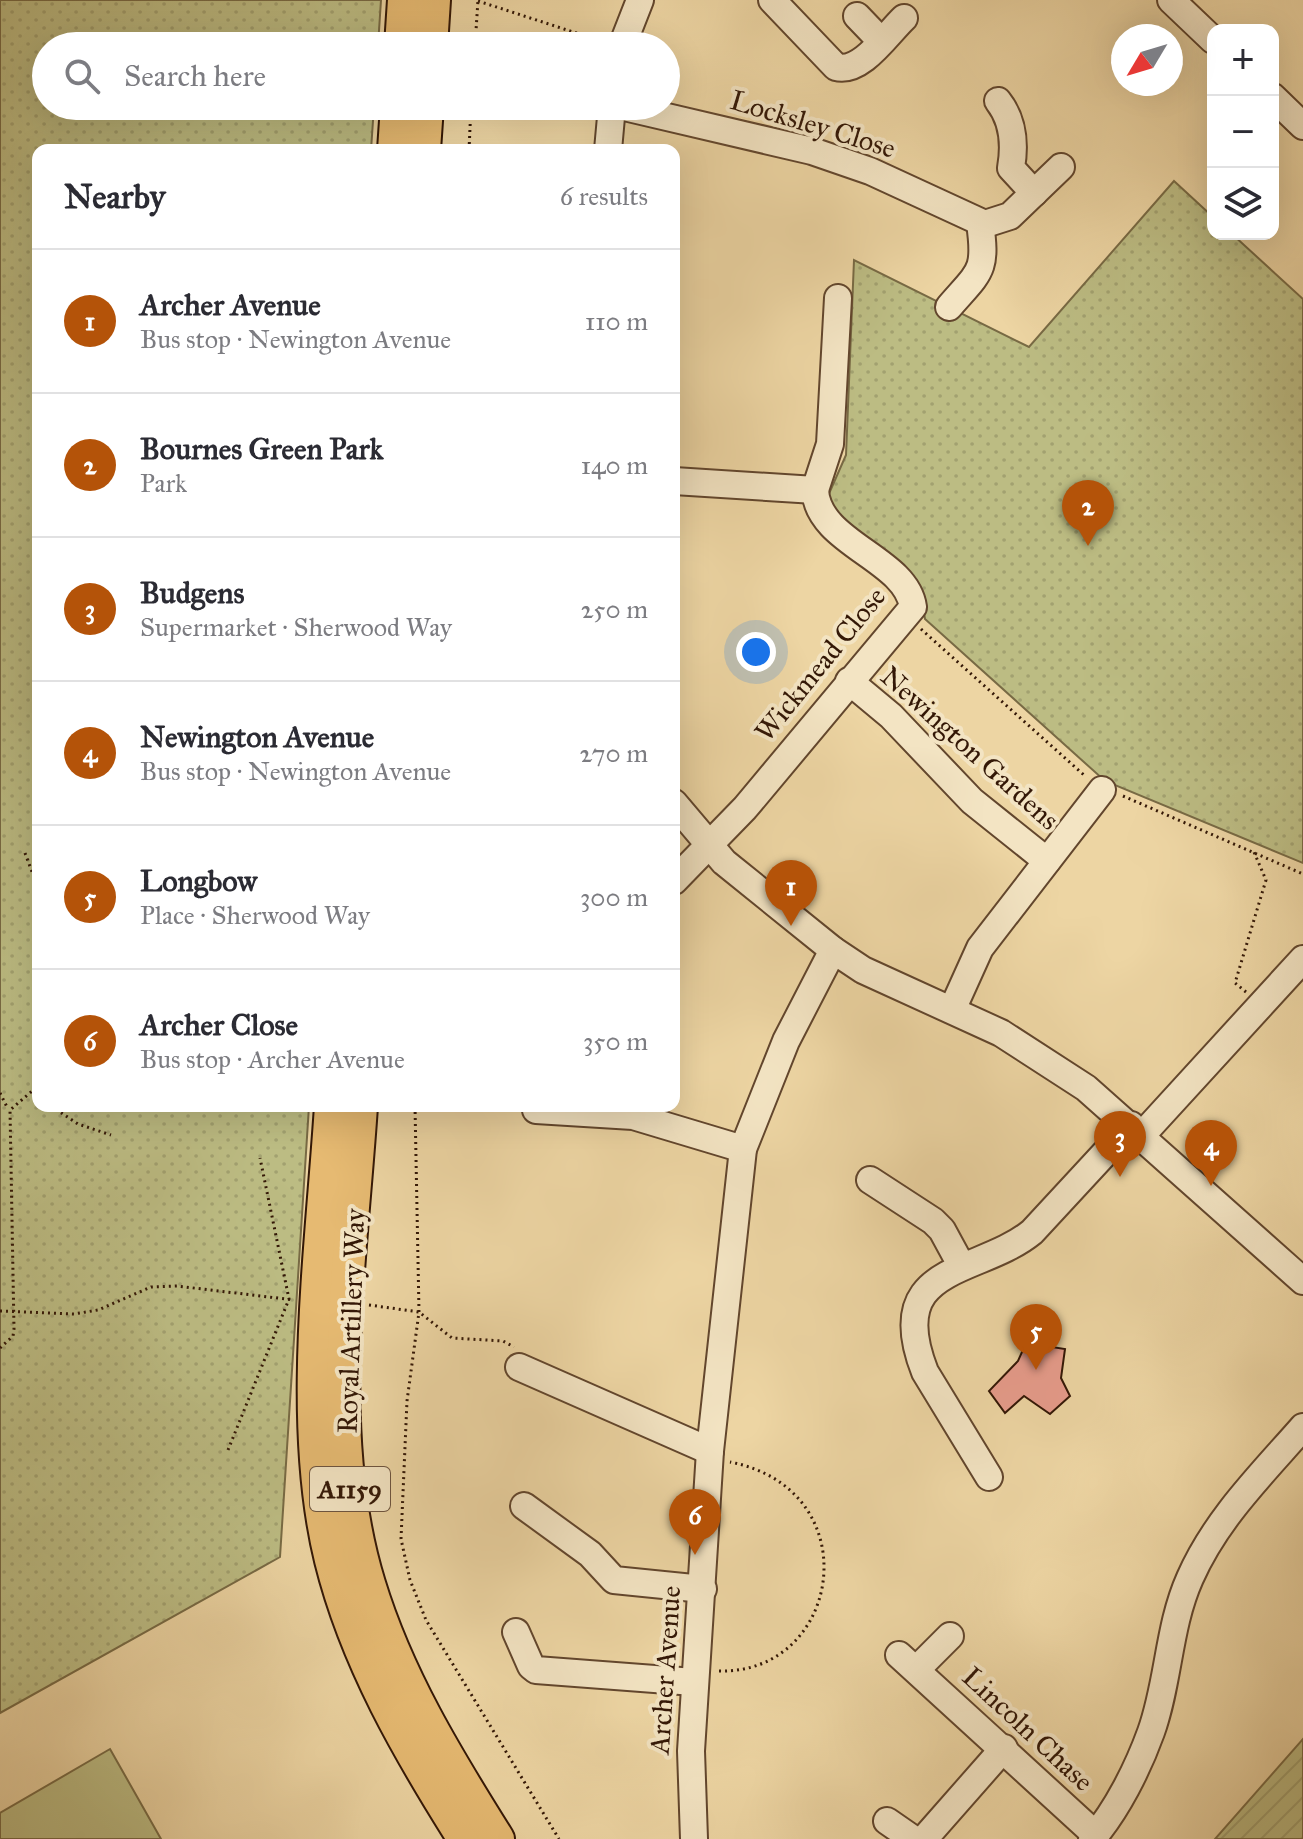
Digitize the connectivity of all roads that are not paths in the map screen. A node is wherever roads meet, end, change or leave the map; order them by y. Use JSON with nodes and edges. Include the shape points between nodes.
{"nodes":[{"id":1,"x":404,"y":0,"type":"edge"},
{"id":2,"x":434,"y":0,"type":"edge"},
{"id":3,"x":640,"y":0,"type":"edge"},
{"id":4,"x":772,"y":0,"type":"edge"},
{"id":5,"x":1171,"y":0,"type":"edge"},
{"id":6,"x":857,"y":16,"type":"dead end"},
{"id":7,"x":904,"y":18,"type":"dead end"},
{"id":8,"x":402,"y":32,"type":"edge"},
{"id":9,"x":432,"y":32,"type":"edge"},
{"id":10,"x":620,"y":32,"type":"edge"},
{"id":11,"x":1207,"y":34,"type":"edge"},
{"id":12,"x":881,"y":41,"type":"junction"},
{"id":13,"x":998,"y":101,"type":"dead end"},
{"id":14,"x":1279,"y":103,"type":"edge"},
{"id":15,"x":396,"y":120,"type":"edge"},
{"id":16,"x":426,"y":120,"type":"edge"},
{"id":17,"x":611,"y":120,"type":"edge"},
{"id":18,"x":680,"y":120,"type":"edge"},
{"id":19,"x":1303,"y":126,"type":"edge"},
{"id":20,"x":394,"y":144,"type":"edge"},
{"id":21,"x":424,"y":144,"type":"edge"},
{"id":22,"x":609,"y":144,"type":"edge"},
{"id":23,"x":1061,"y":167,"type":"dead end"},
{"id":24,"x":1034,"y":193,"type":"junction"},
{"id":25,"x":980,"y":223,"type":"junction"},
{"id":26,"x":838,"y":298,"type":"dead end"},
{"id":27,"x":949,"y":307,"type":"dead end"},
{"id":28,"x":680,"y":481,"type":"edge"},
{"id":29,"x":815,"y":490,"type":"junction"},
{"id":30,"x":849,"y":681,"type":"junction"},
{"id":31,"x":1102,"y":790,"type":"road end"},
{"id":32,"x":680,"y":810,"type":"edge"},
{"id":33,"x":709,"y":846,"type":"junction"},
{"id":34,"x":1047,"y":861,"type":"junction"},
{"id":35,"x":680,"y":875,"type":"edge"},
{"id":36,"x":833,"y":950,"type":"junction"},
{"id":37,"x":1300,"y":967,"type":"edge"},
{"id":38,"x":952,"y":1010,"type":"junction"},
{"id":39,"x":331,"y":1112,"type":"edge"},
{"id":40,"x":361,"y":1112,"type":"edge"},
{"id":41,"x":568,"y":1112,"type":"edge"},
{"id":42,"x":1136,"y":1130,"type":"junction"},
{"id":43,"x":743,"y":1149,"type":"junction"},
{"id":44,"x":870,"y":1180,"type":"dead end"},
{"id":45,"x":961,"y":1265,"type":"junction"},
{"id":46,"x":1303,"y":1281,"type":"edge"},
{"id":47,"x":519,"y":1367,"type":"road end"},
{"id":48,"x":1303,"y":1427,"type":"edge"},
{"id":49,"x":710,"y":1456,"type":"junction"},
{"id":50,"x":989,"y":1477,"type":"dead end"},
{"id":51,"x":524,"y":1506,"type":"dead end"},
{"id":52,"x":703,"y":1589,"type":"junction"},
{"id":53,"x":516,"y":1632,"type":"dead end"},
{"id":54,"x":950,"y":1636,"type":"dead end"},
{"id":55,"x":695,"y":1676,"type":"junction"},
{"id":56,"x":1004,"y":1748,"type":"junction"},
{"id":57,"x":887,"y":1821,"type":"dead end"},
{"id":58,"x":1098,"y":1836,"type":"edge"},
{"id":59,"x":464,"y":1839,"type":"edge"},
{"id":60,"x":498,"y":1839,"type":"edge"},
{"id":61,"x":694,"y":1839,"type":"edge"},
{"id":62,"x":913,"y":1839,"type":"edge"},
{"id":63,"x":924,"y":1839,"type":"edge"}],
"edges":[{"from":1,"to":8,"type":"main road"},
{"from":2,"to":9,"type":"main road"},
{"from":3,"to":10,"type":"street"},
{"from":4,"to":12,"type":"street","via":[[836,67],[855,66]]},
{"from":5,"to":11,"type":"street"},
{"from":6,"to":12,"type":"street"},
{"from":7,"to":12,"type":"street"},
{"from":13,"to":24,"type":"street","via":[[1012,131],[1011,168]]},
{"from":14,"to":19,"type":"street"},
{"from":15,"to":20,"type":"main road"},
{"from":16,"to":21,"type":"main road"},
{"from":17,"to":22,"type":"street"},
{"from":18,"to":25,"type":"street","name":"Locksley Close","via":[[812,151],[870,171]]},
{"from":23,"to":24,"type":"street"},
{"from":24,"to":25,"type":"street","via":[[1004,220]]},
{"from":25,"to":27,"type":"street","via":[[982,269]]},
{"from":26,"to":29,"type":"street","via":[[830,444]]},
{"from":28,"to":29,"type":"street"},
{"from":29,"to":30,"type":"street","name":"Wickmead Close","via":[[822,517],[910,593],[913,607]]},
{"from":30,"to":33,"type":"street","name":"Wickmead Close"},
{"from":30,"to":34,"type":"street","name":"Newington Gardens","via":[[891,716],[972,801]]},
{"from":31,"to":34,"type":"street"},
{"from":32,"to":33,"type":"street"},
{"from":33,"to":35,"type":"street","name":"Wickmead Close"},
{"from":33,"to":36,"type":"street"},
{"from":34,"to":38,"type":"street","via":[[980,948]]},
{"from":36,"to":38,"type":"street","via":[[863,970]]},
{"from":36,"to":43,"type":"street","name":"Archer Avenue","via":[[786,1041]]},
{"from":37,"to":42,"type":"street"},
{"from":38,"to":42,"type":"street","via":[[1047,1060]]},
{"from":39,"to":59,"type":"main road","name":"Royal Artillery Way","number":"A1159","via":[[315,1390],[318,1475],[331,1559],[355,1636],[389,1712]]},
{"from":40,"to":60,"type":"main road","name":"Royal Artillery Way","number":"A1159","via":[[345,1394],[356,1536],[372,1595],[406,1680]]},
{"from":41,"to":43,"type":"street","via":[[633,1116]]},
{"from":42,"to":45,"type":"street","via":[[1019,1243]]},
{"from":42,"to":46,"type":"street"},
{"from":43,"to":49,"type":"street","name":"Archer Avenue"},
{"from":44,"to":45,"type":"street","via":[[933,1221]]},
{"from":45,"to":50,"type":"street","via":[[942,1275],[922,1299],[915,1341],[925,1372]]},
{"from":47,"to":49,"type":"street"},
{"from":48,"to":58,"type":"street","via":[[1208,1542],[1175,1627],[1152,1731]]},
{"from":49,"to":52,"type":"street","name":"Archer Avenue"},
{"from":51,"to":52,"type":"street","via":[[590,1554],[614,1580]]},
{"from":52,"to":55,"type":"street","name":"Archer Avenue"},
{"from":53,"to":55,"type":"street","via":[[536,1670]]},
{"from":54,"to":56,"type":"street","name":"Lincoln Chase","via":[[908,1662]]},
{"from":55,"to":61,"type":"street","name":"Archer Avenue"},
{"from":56,"to":58,"type":"street","name":"Lincoln Chase"},
{"from":56,"to":63,"type":"street"},
{"from":57,"to":62,"type":"street"}]}
